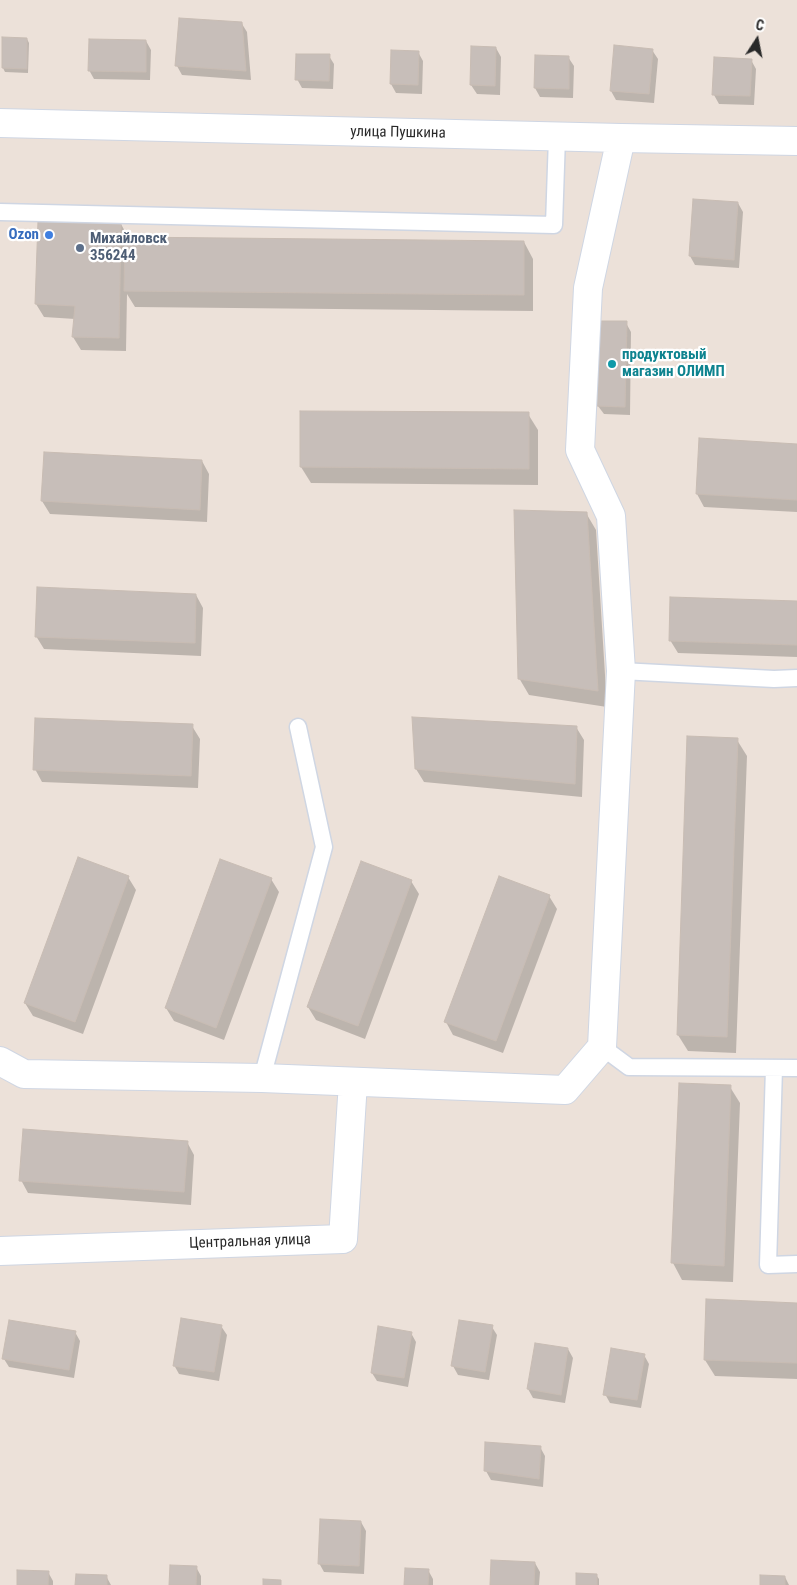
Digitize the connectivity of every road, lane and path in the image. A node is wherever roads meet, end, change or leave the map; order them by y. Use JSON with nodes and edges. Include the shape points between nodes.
{"nodes":[{"id":1,"x":0,"y":130,"type":"edge"},
{"id":2,"x":557,"y":137,"type":"junction"},
{"id":3,"x":620,"y":138,"type":"junction"},
{"id":4,"x":797,"y":141,"type":"edge"},
{"id":5,"x":0,"y":212,"type":"edge"},
{"id":6,"x":621,"y":671,"type":"junction"},
{"id":7,"x":797,"y":678,"type":"edge"},
{"id":8,"x":298,"y":727,"type":"dead end"},
{"id":9,"x":602,"y":1047,"type":"junction"},
{"id":10,"x":0,"y":1061,"type":"edge"},
{"id":11,"x":774,"y":1068,"type":"junction"},
{"id":12,"x":797,"y":1068,"type":"edge"},
{"id":13,"x":262,"y":1078,"type":"junction"},
{"id":14,"x":353,"y":1082,"type":"junction"},
{"id":15,"x":0,"y":1250,"type":"edge"},
{"id":16,"x":797,"y":1264,"type":"edge"}],
"edges":[{"from":1,"to":2,"type":"street","name":"улица Пушкина"},
{"from":2,"to":3,"type":"street","name":"улица Пушкина"},
{"from":2,"to":5,"type":"lane","via":[[554,225]]},
{"from":3,"to":4,"type":"street","name":"улица Пушкина"},
{"from":3,"to":6,"type":"street","via":[[588,288],[580,450],[611,516]]},
{"from":6,"to":7,"type":"lane"},
{"from":6,"to":9,"type":"street"},
{"from":8,"to":13,"type":"lane","via":[[324,847]]},
{"from":9,"to":11,"type":"lane","via":[[629,1066]]},
{"from":9,"to":14,"type":"street","via":[[565,1090]]},
{"from":10,"to":13,"type":"street","via":[[24,1074]]},
{"from":11,"to":12,"type":"lane"},
{"from":11,"to":16,"type":"lane","via":[[768,1265]]},
{"from":13,"to":14,"type":"street"},
{"from":14,"to":15,"type":"street","name":"Центральная улица","via":[[343,1239]]}]}
